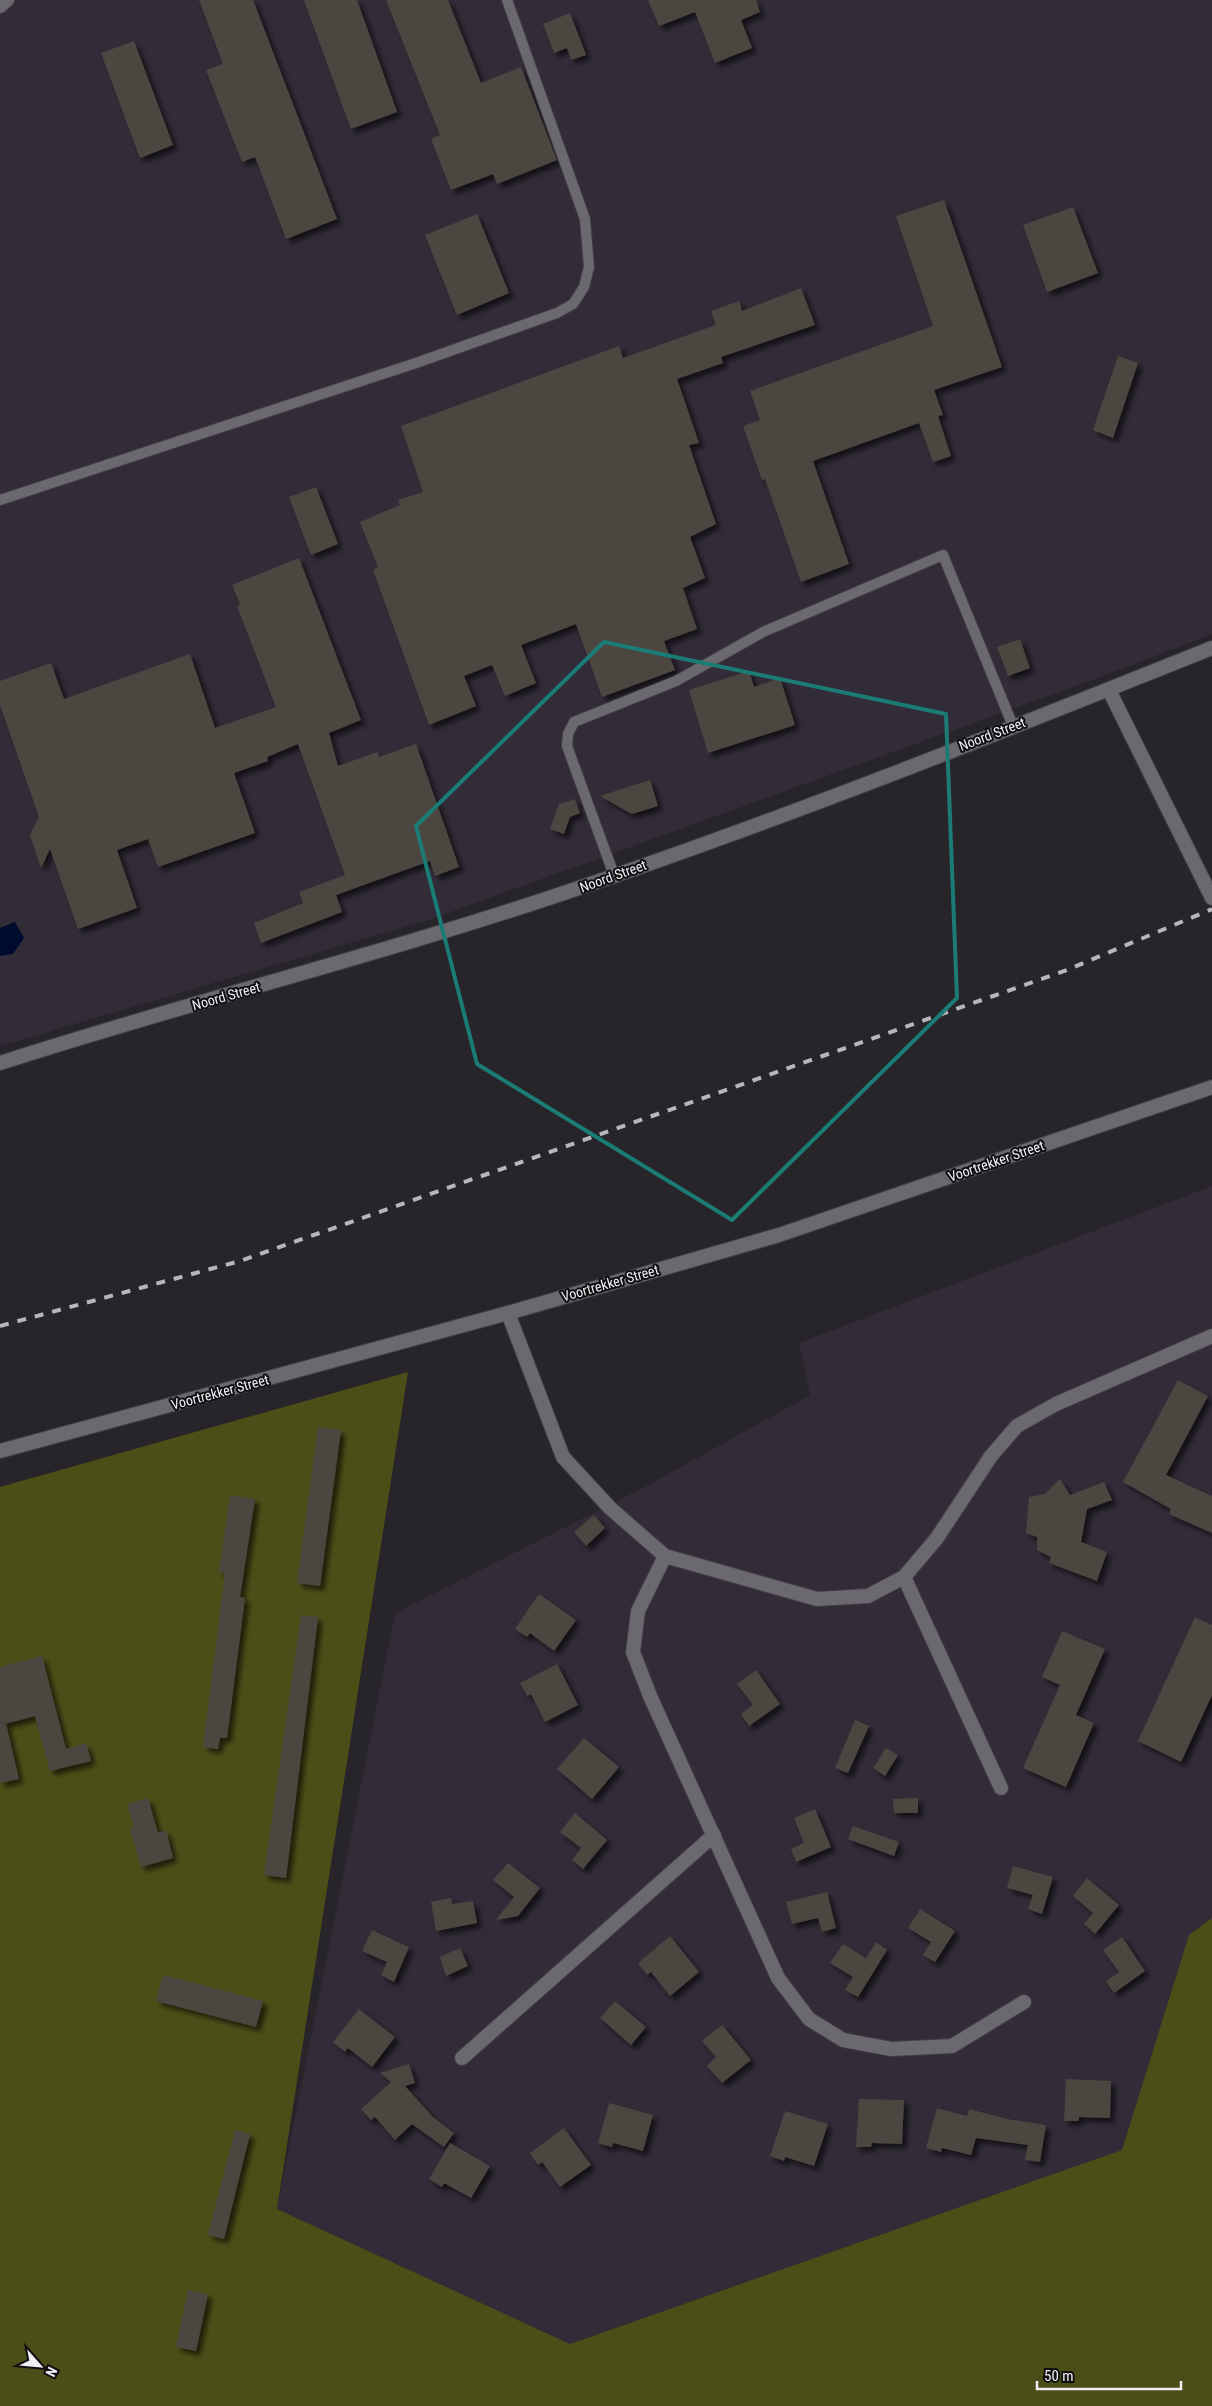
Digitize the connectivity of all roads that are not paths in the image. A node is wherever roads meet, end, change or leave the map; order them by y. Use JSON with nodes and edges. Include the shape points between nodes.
{"nodes":[{"id":1,"x":7,"y":0,"type":"edge"},
{"id":2,"x":507,"y":0,"type":"edge"},
{"id":3,"x":0,"y":6,"type":"edge"},
{"id":4,"x":0,"y":500,"type":"edge"},
{"id":5,"x":1212,"y":648,"type":"edge"},
{"id":6,"x":1109,"y":690,"type":"junction"},
{"id":7,"x":1013,"y":726,"type":"junction"},
{"id":8,"x":614,"y":875,"type":"junction"},
{"id":9,"x":1212,"y":898,"type":"edge"},
{"id":10,"x":0,"y":1063,"type":"edge"},
{"id":11,"x":1212,"y":1087,"type":"edge"},
{"id":12,"x":508,"y":1313,"type":"junction"},
{"id":13,"x":1212,"y":1336,"type":"edge"},
{"id":14,"x":0,"y":1451,"type":"edge"},
{"id":15,"x":665,"y":1556,"type":"junction"},
{"id":16,"x":904,"y":1577,"type":"junction"},
{"id":17,"x":1000,"y":1788,"type":"dead end"},
{"id":18,"x":714,"y":1835,"type":"junction"},
{"id":19,"x":1024,"y":2002,"type":"dead end"},
{"id":20,"x":462,"y":2058,"type":"dead end"}],
"edges":[{"from":1,"to":3,"type":"street"},
{"from":2,"to":4,"type":"lane","via":[[586,219],[589,267],[584,287],[573,304],[557,313],[416,363]]},
{"from":5,"to":6,"type":"street","name":"Noord Street"},
{"from":6,"to":7,"type":"street","name":"Noord Street"},
{"from":6,"to":9,"type":"street"},
{"from":7,"to":8,"type":"street","name":"Noord Street","via":[[742,831]]},
{"from":7,"to":8,"type":"lane","via":[[943,555],[763,632],[676,681],[574,722],[567,746]]},
{"from":8,"to":10,"type":"street","name":"Noord Street","via":[[385,951]]},
{"from":11,"to":12,"type":"street","name":"Voortrekker Street","via":[[779,1234]]},
{"from":12,"to":14,"type":"street","name":"Voortrekker Street"},
{"from":12,"to":15,"type":"street","via":[[563,1457],[610,1508]]},
{"from":13,"to":16,"type":"street","via":[[1056,1404],[1017,1426],[991,1456],[937,1538]]},
{"from":15,"to":16,"type":"street","via":[[817,1599],[868,1596]]},
{"from":15,"to":18,"type":"street","via":[[638,1611],[633,1652]]},
{"from":16,"to":17,"type":"street"},
{"from":18,"to":19,"type":"street","via":[[778,1978],[809,2019],[843,2040],[891,2049],[952,2046]]},
{"from":18,"to":20,"type":"street"}]}
